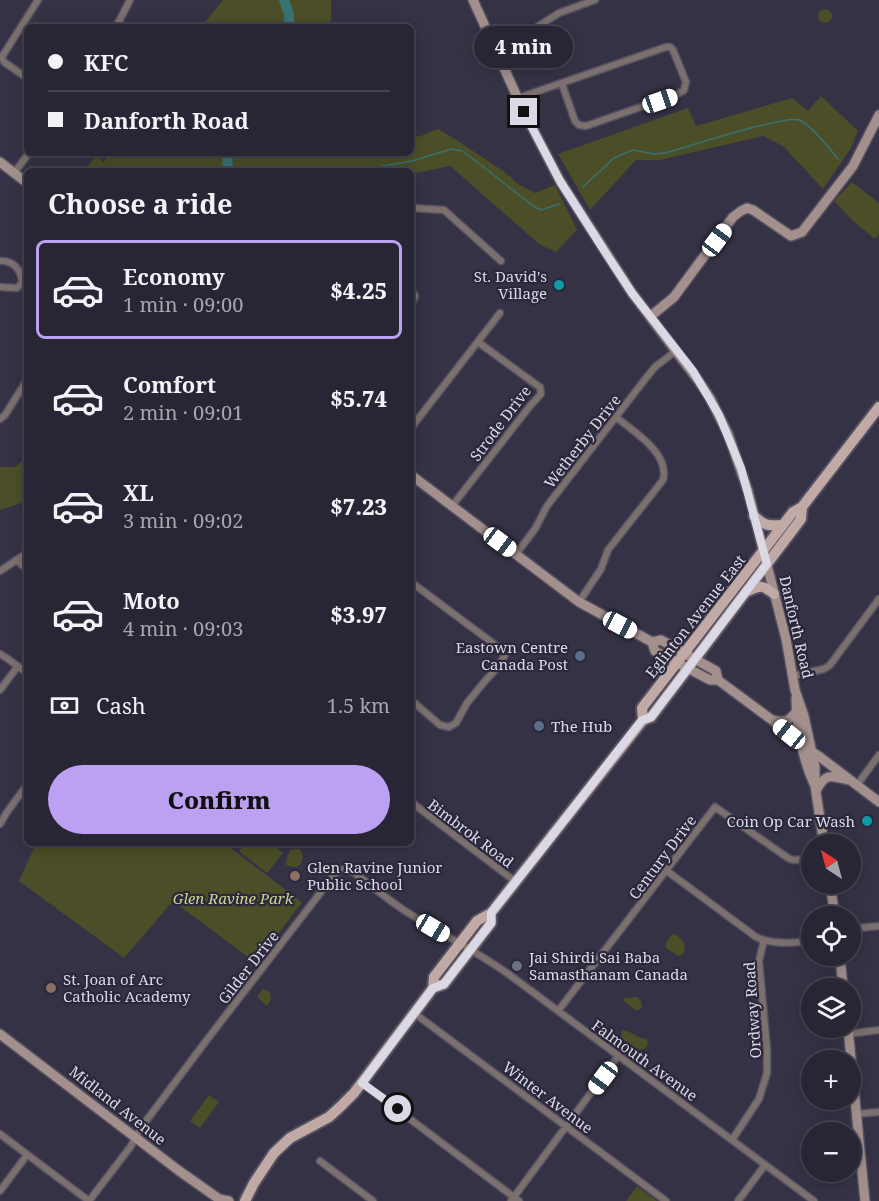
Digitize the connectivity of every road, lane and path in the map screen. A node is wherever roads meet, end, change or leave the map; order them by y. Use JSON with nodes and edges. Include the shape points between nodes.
{"nodes":[{"id":1,"x":38,"y":0,"type":"edge"},
{"id":2,"x":130,"y":0,"type":"edge"},
{"id":3,"x":473,"y":0,"type":"edge"},
{"id":4,"x":595,"y":0,"type":"edge"},
{"id":5,"x":118,"y":24,"type":"edge"},
{"id":6,"x":495,"y":47,"type":"junction"},
{"id":7,"x":24,"y":76,"type":"edge"},
{"id":8,"x":562,"y":84,"type":"junction"},
{"id":9,"x":518,"y":98,"type":"junction"},
{"id":10,"x":879,"y":115,"type":"edge"},
{"id":11,"x":27,"y":156,"type":"edge"},
{"id":12,"x":0,"y":162,"type":"edge"},
{"id":13,"x":14,"y":173,"type":"junction"},
{"id":14,"x":24,"y":181,"type":"edge"},
{"id":15,"x":414,"y":208,"type":"edge"},
{"id":16,"x":0,"y":261,"type":"edge"},
{"id":17,"x":501,"y":261,"type":"dead end"},
{"id":18,"x":0,"y":287,"type":"edge"},
{"id":19,"x":500,"y":314,"type":"dead end"},
{"id":20,"x":651,"y":316,"type":"junction"},
{"id":21,"x":478,"y":342,"type":"junction"},
{"id":22,"x":677,"y":350,"type":"junction"},
{"id":23,"x":24,"y":385,"type":"edge"},
{"id":24,"x":877,"y":415,"type":"edge"},
{"id":25,"x":616,"y":417,"type":"junction"},
{"id":26,"x":0,"y":419,"type":"edge"},
{"id":27,"x":414,"y":424,"type":"edge"},
{"id":28,"x":414,"y":477,"type":"edge"},
{"id":29,"x":453,"y":506,"type":"junction"},
{"id":30,"x":802,"y":507,"type":"junction"},
{"id":31,"x":754,"y":516,"type":"junction"},
{"id":32,"x":783,"y":525,"type":"junction"},
{"id":33,"x":764,"y":551,"type":"junction"},
{"id":34,"x":516,"y":554,"type":"junction"},
{"id":35,"x":24,"y":555,"type":"edge"},
{"id":36,"x":16,"y":560,"type":"junction"},
{"id":37,"x":767,"y":564,"type":"junction"},
{"id":38,"x":24,"y":567,"type":"edge"},
{"id":39,"x":0,"y":570,"type":"edge"},
{"id":40,"x":414,"y":584,"type":"edge"},
{"id":41,"x":746,"y":592,"type":"junction"},
{"id":42,"x":774,"y":594,"type":"junction"},
{"id":43,"x":879,"y":599,"type":"edge"},
{"id":44,"x":579,"y":602,"type":"junction"},
{"id":45,"x":652,"y":642,"type":"junction"},
{"id":46,"x":685,"y":653,"type":"junction"},
{"id":47,"x":0,"y":654,"type":"edge"},
{"id":48,"x":677,"y":663,"type":"junction"},
{"id":49,"x":692,"y":664,"type":"junction"},
{"id":50,"x":18,"y":666,"type":"junction"},
{"id":51,"x":24,"y":671,"type":"edge"},
{"id":52,"x":792,"y":676,"type":"junction"},
{"id":53,"x":0,"y":690,"type":"edge"},
{"id":54,"x":795,"y":690,"type":"junction"},
{"id":55,"x":414,"y":703,"type":"edge"},
{"id":56,"x":796,"y":712,"type":"junction"},
{"id":57,"x":642,"y":720,"type":"junction"},
{"id":58,"x":772,"y":720,"type":"junction"},
{"id":59,"x":802,"y":745,"type":"junction"},
{"id":60,"x":812,"y":751,"type":"junction"},
{"id":61,"x":879,"y":755,"type":"edge"},
{"id":62,"x":854,"y":783,"type":"junction"},
{"id":63,"x":816,"y":788,"type":"junction"},
{"id":64,"x":24,"y":790,"type":"edge"},
{"id":65,"x":879,"y":802,"type":"edge"},
{"id":66,"x":414,"y":804,"type":"edge"},
{"id":67,"x":0,"y":824,"type":"edge"},
{"id":68,"x":823,"y":834,"type":"edge"},
{"id":69,"x":801,"y":860,"type":"edge"},
{"id":70,"x":667,"y":871,"type":"junction"},
{"id":71,"x":516,"y":882,"type":"junction"},
{"id":72,"x":491,"y":913,"type":"junction"},
{"id":73,"x":879,"y":926,"type":"edge"},
{"id":74,"x":861,"y":928,"type":"edge"},
{"id":75,"x":764,"y":940,"type":"junction"},
{"id":76,"x":801,"y":942,"type":"edge"},
{"id":77,"x":459,"y":944,"type":"junction"},
{"id":78,"x":470,"y":950,"type":"junction"},
{"id":79,"x":433,"y":988,"type":"junction"},
{"id":80,"x":558,"y":1011,"type":"junction"},
{"id":81,"x":414,"y":1013,"type":"junction"},
{"id":82,"x":861,"y":1030,"type":"edge"},
{"id":83,"x":879,"y":1030,"type":"edge"},
{"id":84,"x":0,"y":1034,"type":"edge"},
{"id":85,"x":849,"y":1038,"type":"edge"},
{"id":86,"x":618,"y":1056,"type":"junction"},
{"id":87,"x":362,"y":1083,"type":"junction"},
{"id":88,"x":879,"y":1112,"type":"edge"},
{"id":89,"x":856,"y":1114,"type":"junction"},
{"id":90,"x":566,"y":1126,"type":"junction"},
{"id":91,"x":0,"y":1134,"type":"edge"},
{"id":92,"x":137,"y":1137,"type":"junction"},
{"id":93,"x":732,"y":1140,"type":"junction"},
{"id":94,"x":27,"y":1155,"type":"junction"},
{"id":95,"x":320,"y":1161,"type":"dead end"},
{"id":96,"x":765,"y":1165,"type":"junction"},
{"id":97,"x":0,"y":1191,"type":"edge"},
{"id":98,"x":222,"y":1200,"type":"edge"},
{"id":99,"x":514,"y":1200,"type":"edge"},
{"id":100,"x":89,"y":1201,"type":"edge"},
{"id":101,"x":245,"y":1201,"type":"edge"},
{"id":102,"x":373,"y":1201,"type":"edge"},
{"id":103,"x":666,"y":1201,"type":"edge"},
{"id":104,"x":738,"y":1201,"type":"edge"},
{"id":105,"x":814,"y":1201,"type":"edge"},
{"id":106,"x":865,"y":1201,"type":"edge"}],
"edges":[{"from":1,"to":7,"type":"street","via":[[3,57],[4,62]]},
{"from":2,"to":5,"type":"street"},
{"from":3,"to":6,"type":"main road","name":"Danforth Road"},
{"from":4,"to":6,"type":"street","via":[[559,13],[523,36]]},
{"from":6,"to":9,"type":"main road","name":"Danforth Road"},
{"from":8,"to":8,"type":"street","via":[[666,47],[674,51],[686,82],[678,94],[586,126],[575,121]]},
{"from":8,"to":9,"type":"street"},
{"from":9,"to":20,"type":"main road","name":"Danforth Road","via":[[573,202]]},
{"from":10,"to":20,"type":"main road","via":[[853,166],[802,232],[791,236],[753,210],[741,210],[674,297]]},
{"from":11,"to":13,"type":"street"},
{"from":12,"to":13,"type":"main road"},
{"from":13,"to":14,"type":"main road"},
{"from":15,"to":17,"type":"street","via":[[441,208]]},
{"from":16,"to":18,"type":"street","via":[[20,270],[22,284],[17,288]]},
{"from":19,"to":21,"type":"street"},
{"from":20,"to":22,"type":"main road","name":"Danforth Road"},
{"from":21,"to":27,"type":"street"},
{"from":21,"to":29,"type":"street","name":"Strode Drive","via":[[540,387],[541,394]]},
{"from":22,"to":25,"type":"street","name":"Wetherby Drive","via":[[655,367]]},
{"from":22,"to":31,"type":"main road","name":"Danforth Road","via":[[719,415],[741,468]]},
{"from":23,"to":26,"type":"street"},
{"from":24,"to":30,"type":"main road","name":"Eglinton Avenue East"},
{"from":25,"to":34,"type":"street","name":"Wetherby Drive","via":[[547,506]]},
{"from":25,"to":44,"type":"street","via":[[655,451],[665,475],[608,550],[601,569]]},
{"from":28,"to":29,"type":"main road"},
{"from":29,"to":34,"type":"main road"},
{"from":30,"to":32,"type":"main road","name":"Eglinton Avenue East"},
{"from":30,"to":37,"type":"main road","name":"Eglinton Avenue East","via":[[801,519]]},
{"from":31,"to":32,"type":"main road","via":[[763,524]]},
{"from":31,"to":33,"type":"main road","name":"Danforth Road"},
{"from":32,"to":33,"type":"main road","name":"Eglinton Avenue East"},
{"from":33,"to":37,"type":"main road","name":"Danforth Road"},
{"from":33,"to":46,"type":"main road","name":"Eglinton Avenue East"},
{"from":34,"to":44,"type":"main road"},
{"from":35,"to":36,"type":"street"},
{"from":36,"to":38,"type":"street"},
{"from":36,"to":39,"type":"street"},
{"from":37,"to":41,"type":"main road","name":"Eglinton Avenue East"},
{"from":37,"to":42,"type":"main road","name":"Danforth Road"},
{"from":40,"to":55,"type":"street","via":[[506,653],[456,723],[449,727],[440,725]]},
{"from":41,"to":42,"type":"main road","via":[[761,586]]},
{"from":41,"to":49,"type":"main road","name":"Eglinton Avenue East"},
{"from":42,"to":52,"type":"main road","name":"Danforth Road"},
{"from":43,"to":52,"type":"street","via":[[830,665]]},
{"from":44,"to":45,"type":"main road"},
{"from":45,"to":46,"type":"main road","via":[[661,640]]},
{"from":45,"to":48,"type":"main road","via":[[656,651]]},
{"from":46,"to":48,"type":"main road","name":"Eglinton Avenue East"},
{"from":46,"to":49,"type":"main road"},
{"from":47,"to":50,"type":"street"},
{"from":48,"to":49,"type":"main road"},
{"from":48,"to":57,"type":"main road","name":"Eglinton Avenue East","via":[[642,708]]},
{"from":49,"to":57,"type":"main road","name":"Eglinton Avenue East","via":[[651,717]]},
{"from":49,"to":58,"type":"main road"},
{"from":50,"to":51,"type":"street"},
{"from":50,"to":53,"type":"street"},
{"from":52,"to":54,"type":"main road","name":"Danforth Road"},
{"from":54,"to":56,"type":"main road","name":"Danforth Road"},
{"from":54,"to":60,"type":"main road","name":"Danforth Road"},
{"from":56,"to":58,"type":"main road","via":[[789,720]]},
{"from":56,"to":59,"type":"main road","name":"Danforth Road"},
{"from":57,"to":71,"type":"main road","name":"Eglinton Avenue East"},
{"from":58,"to":59,"type":"main road"},
{"from":59,"to":60,"type":"main road"},
{"from":59,"to":63,"type":"main road","name":"Danforth Road"},
{"from":60,"to":62,"type":"main road"},
{"from":60,"to":63,"type":"main road","name":"Danforth Road"},
{"from":61,"to":62,"type":"street"},
{"from":62,"to":63,"type":"main road","via":[[832,777]]},
{"from":62,"to":65,"type":"main road"},
{"from":63,"to":68,"type":"main road","name":"Danforth Road"},
{"from":64,"to":67,"type":"street"},
{"from":66,"to":71,"type":"street","name":"Bimbrok Road"},
{"from":69,"to":70,"type":"street","name":"Century Drive","via":[[788,858],[715,807]]},
{"from":70,"to":75,"type":"street"},
{"from":70,"to":80,"type":"street","name":"Century Drive"},
{"from":71,"to":72,"type":"main road","name":"Eglinton Avenue East"},
{"from":72,"to":77,"type":"main road","name":"Eglinton Avenue East","via":[[477,921]]},
{"from":72,"to":78,"type":"main road","name":"Eglinton Avenue East","via":[[491,923]]},
{"from":73,"to":74,"type":"street"},
{"from":75,"to":76,"type":"street"},
{"from":75,"to":93,"type":"street","name":"Ordway Road","via":[[759,962],[767,1073],[759,1099]]},
{"from":77,"to":78,"type":"street","name":"Falmouth Avenue"},
{"from":77,"to":79,"type":"main road","name":"Eglinton Avenue East","via":[[434,977]]},
{"from":77,"to":92,"type":"street","name":"Gilder Drive","via":[[408,913],[353,872],[340,869]]},
{"from":78,"to":79,"type":"main road","name":"Eglinton Avenue East","via":[[444,984]]},
{"from":78,"to":80,"type":"street","name":"Falmouth Avenue"},
{"from":79,"to":81,"type":"main road","name":"Eglinton Avenue East"},
{"from":80,"to":86,"type":"street","name":"Falmouth Avenue"},
{"from":81,"to":87,"type":"main road","name":"Eglinton Avenue East"},
{"from":81,"to":90,"type":"street","name":"Winter Avenue"},
{"from":82,"to":83,"type":"street"},
{"from":84,"to":92,"type":"main road","name":"Midland Avenue"},
{"from":85,"to":89,"type":"main road"},
{"from":86,"to":90,"type":"street"},
{"from":86,"to":93,"type":"street","name":"Falmouth Avenue"},
{"from":87,"to":99,"type":"street"},
{"from":87,"to":101,"type":"main road","name":"Eglinton Avenue East","via":[[329,1117],[279,1148]]},
{"from":88,"to":89,"type":"street"},
{"from":89,"to":106,"type":"main road"},
{"from":90,"to":99,"type":"street"},
{"from":90,"to":103,"type":"street","name":"Winter Avenue"},
{"from":91,"to":94,"type":"street"},
{"from":92,"to":98,"type":"main road","name":"Midland Avenue"},
{"from":92,"to":100,"type":"street"},
{"from":93,"to":96,"type":"street","name":"Falmouth Avenue"},
{"from":94,"to":97,"type":"street"},
{"from":94,"to":100,"type":"street"},
{"from":95,"to":102,"type":"street"},
{"from":96,"to":104,"type":"street"},
{"from":96,"to":105,"type":"street","name":"Falmouth Avenue"}]}
